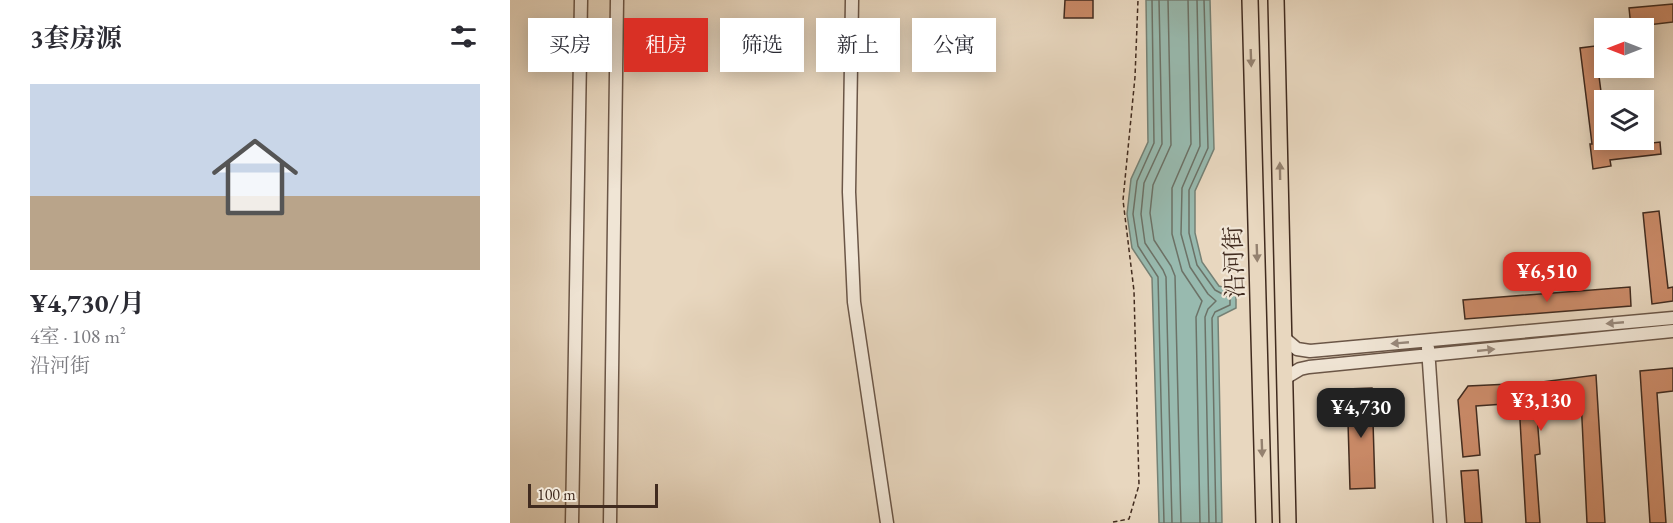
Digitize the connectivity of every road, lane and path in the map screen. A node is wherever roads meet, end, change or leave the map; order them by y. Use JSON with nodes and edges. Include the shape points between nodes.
{"nodes":[{"id":1,"x":581,"y":0,"type":"edge"},
{"id":2,"x":617,"y":0,"type":"edge"},
{"id":3,"x":852,"y":0,"type":"edge"},
{"id":4,"x":1138,"y":0,"type":"edge"},
{"id":5,"x":1250,"y":0,"type":"edge"},
{"id":6,"x":1276,"y":0,"type":"edge"},
{"id":7,"x":1673,"y":318,"type":"edge"},
{"id":8,"x":1673,"y":331,"type":"edge"},
{"id":9,"x":1284,"y":338,"type":"junction"},
{"id":10,"x":1427,"y":340,"type":"junction"},
{"id":11,"x":1428,"y":355,"type":"junction"},
{"id":12,"x":1285,"y":378,"type":"junction"},
{"id":13,"x":1113,"y":522,"type":"edge"},
{"id":14,"x":572,"y":523,"type":"edge"},
{"id":15,"x":610,"y":523,"type":"edge"},
{"id":16,"x":887,"y":523,"type":"edge"},
{"id":17,"x":1264,"y":523,"type":"edge"},
{"id":18,"x":1288,"y":523,"type":"edge"},
{"id":19,"x":1440,"y":523,"type":"edge"}],
"edges":[{"from":1,"to":14,"type":"street"},
{"from":2,"to":15,"type":"street"},
{"from":3,"to":16,"type":"street","via":[[849,192],[854,302]]},
{"from":4,"to":13,"type":"path","via":[[1123,200],[1134,291],[1139,485],[1129,519]]},
{"from":5,"to":17,"type":"main road","name":"沿河街","one_way":true},
{"from":9,"to":6,"type":"main road","name":"沿河街","one_way":true},
{"from":7,"to":10,"type":"street","one_way":true},
{"from":11,"to":8,"type":"street","one_way":true},
{"from":10,"to":9,"type":"street","one_way":true,"via":[[1310,351],[1297,349]]},
{"from":9,"to":12,"type":"main road","name":"沿河街"},
{"from":10,"to":11,"type":"street"},
{"from":11,"to":12,"type":"street","via":[[1309,367]]},
{"from":11,"to":19,"type":"street"},
{"from":12,"to":18,"type":"main road","name":"沿河街"}]}
